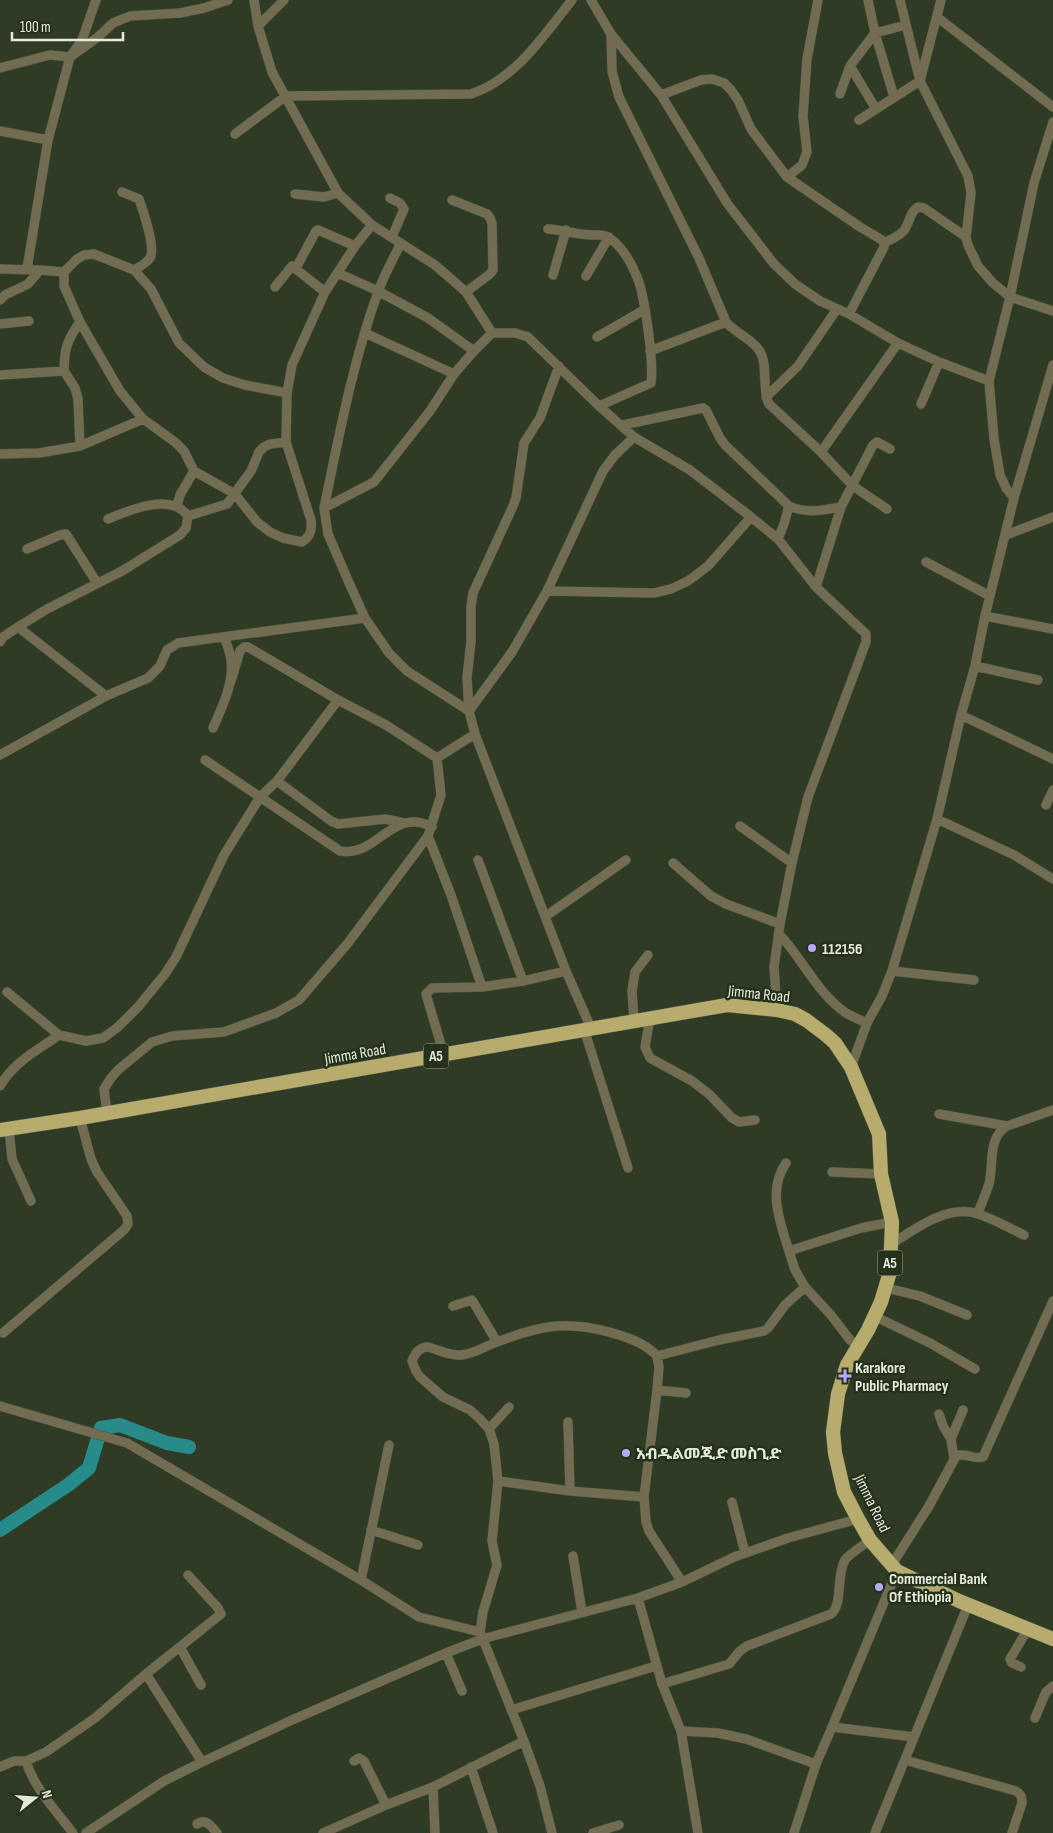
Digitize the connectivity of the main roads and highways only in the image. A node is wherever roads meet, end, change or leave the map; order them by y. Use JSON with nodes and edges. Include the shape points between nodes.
{"nodes":[{"id":1,"x":3,"y":1127,"type":"edge"},
{"id":2,"x":1053,"y":1639,"type":"edge"}],
"edges":[{"from":1,"to":2,"type":"highway","name":"Jimma Road","number":"A5","via":[[80,1118],[727,1005],[795,1014],[834,1043],[851,1067],[879,1134],[882,1174],[892,1222],[890,1272],[886,1288],[842,1380],[833,1432],[844,1492],[870,1540],[894,1568],[968,1605]]}]}
